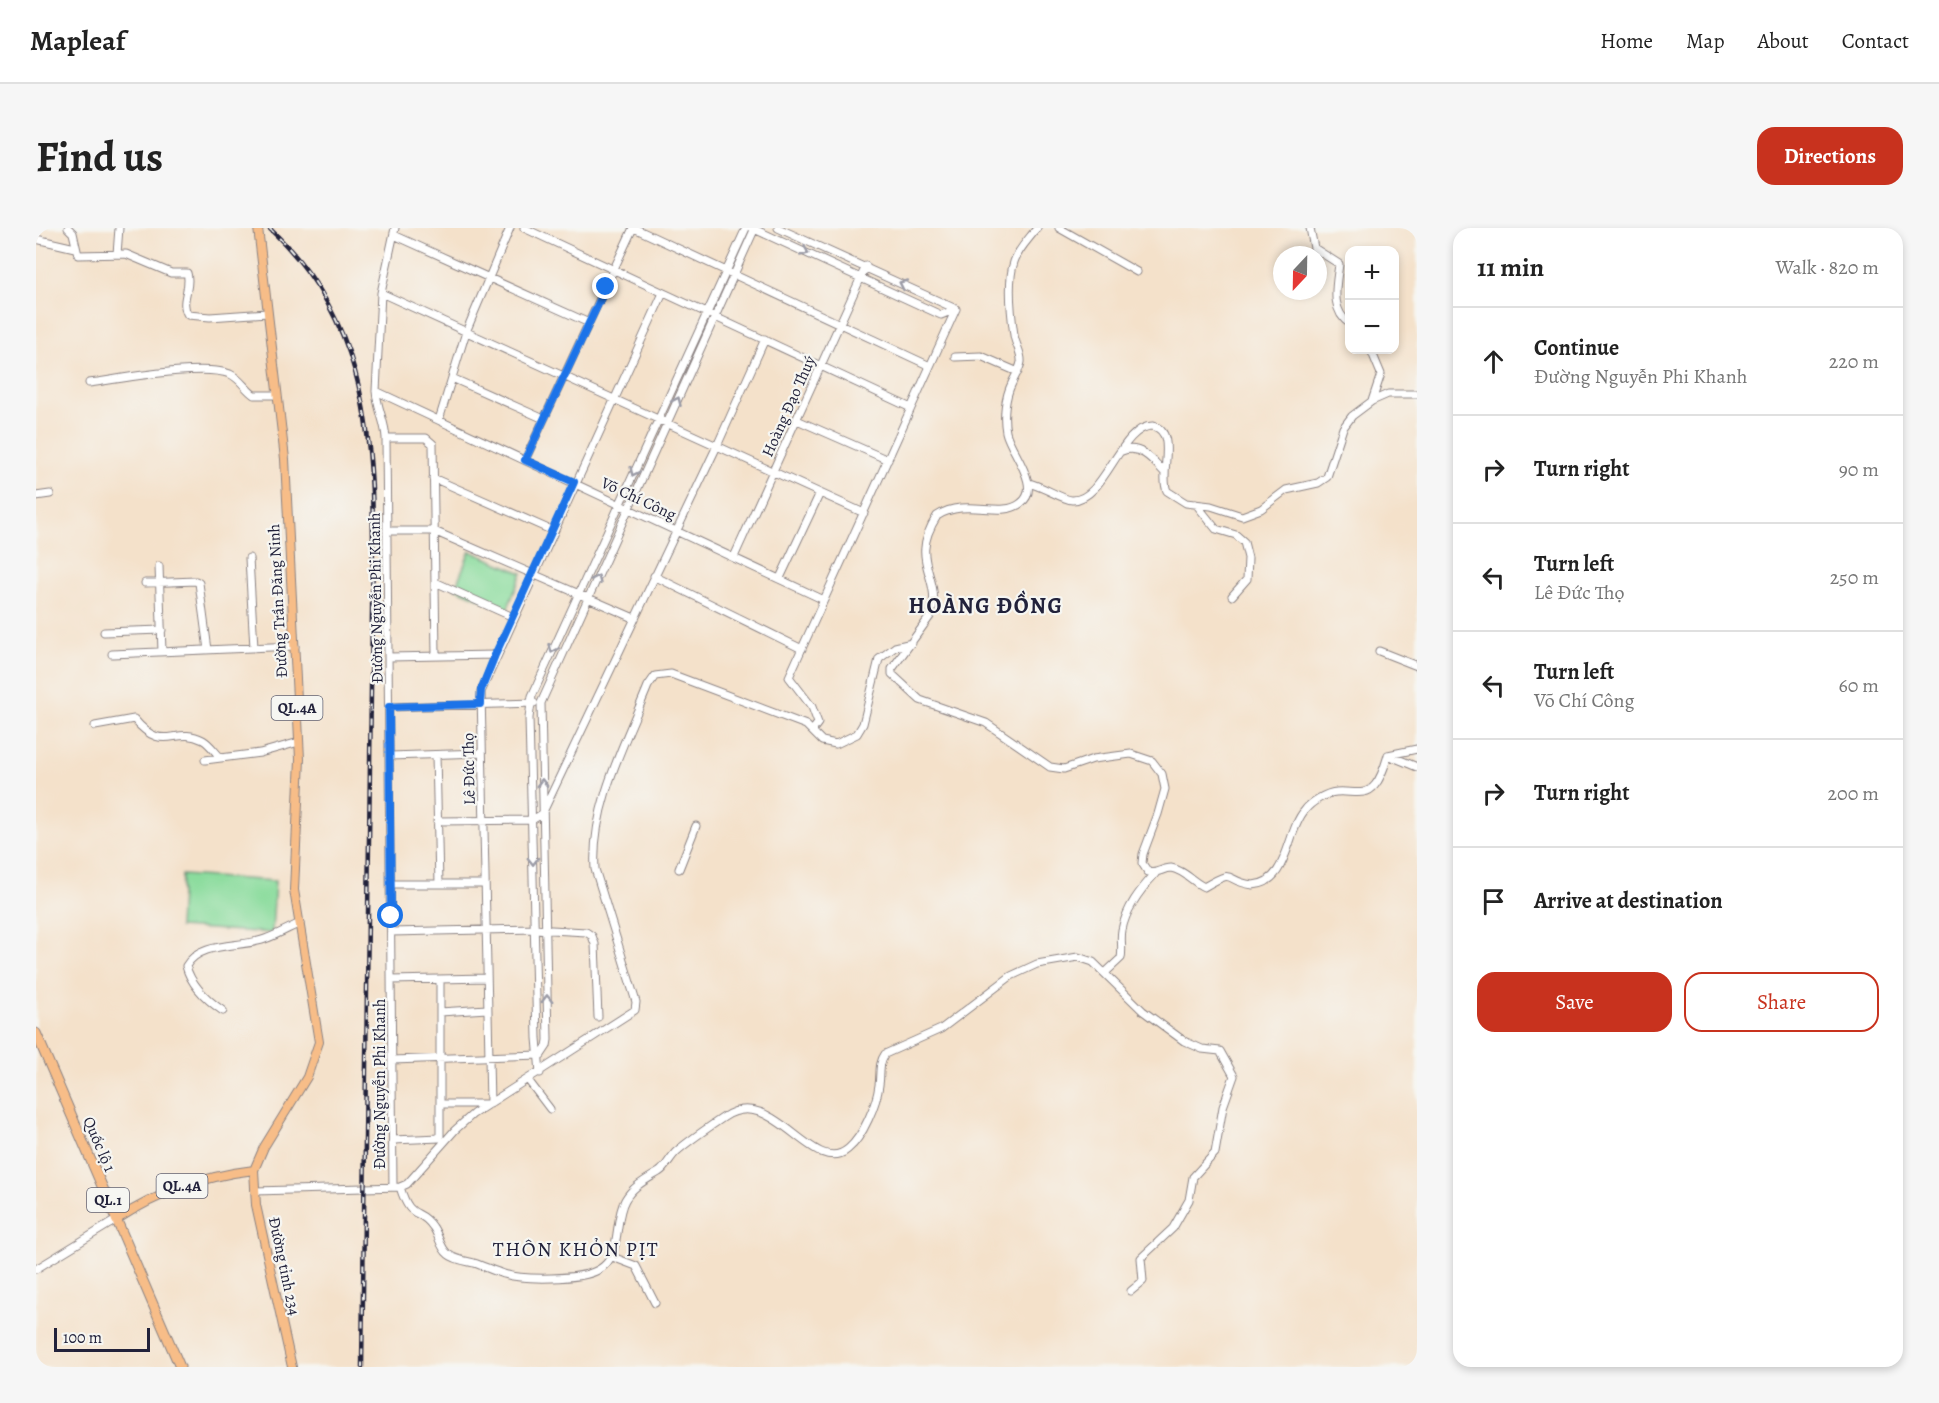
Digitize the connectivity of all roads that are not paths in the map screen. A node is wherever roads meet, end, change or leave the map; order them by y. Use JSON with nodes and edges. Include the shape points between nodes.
{"nodes":[{"id":1,"x":68,"y":228,"type":"edge"},
{"id":2,"x":119,"y":228,"type":"edge"},
{"id":3,"x":258,"y":228,"type":"edge"},
{"id":4,"x":510,"y":228,"type":"edge"},
{"id":5,"x":524,"y":228,"type":"edge"},
{"id":6,"x":634,"y":228,"type":"edge"},
{"id":7,"x":746,"y":228,"type":"edge"},
{"id":8,"x":754,"y":228,"type":"edge"},
{"id":9,"x":778,"y":228,"type":"edge"},
{"id":10,"x":1037,"y":228,"type":"edge"},
{"id":11,"x":1059,"y":228,"type":"edge"},
{"id":12,"x":1310,"y":228,"type":"edge"},
{"id":13,"x":395,"y":232,"type":"edge"},
{"id":14,"x":36,"y":239,"type":"edge"},
{"id":15,"x":75,"y":248,"type":"junction"},
{"id":16,"x":117,"y":254,"type":"junction"},
{"id":17,"x":866,"y":266,"type":"junction"},
{"id":18,"x":614,"y":269,"type":"junction"},
{"id":19,"x":726,"y":271,"type":"junction"},
{"id":20,"x":1137,"y":272,"type":"dead end"},
{"id":21,"x":734,"y":275,"type":"junction"},
{"id":22,"x":489,"y":278,"type":"junction"},
{"id":23,"x":861,"y":278,"type":"junction"},
{"id":24,"x":381,"y":293,"type":"junction"},
{"id":25,"x":663,"y":293,"type":"junction"},
{"id":26,"x":956,"y":309,"type":"junction"},
{"id":27,"x":267,"y":313,"type":"junction"},
{"id":28,"x":707,"y":313,"type":"junction"},
{"id":29,"x":715,"y":317,"type":"junction"},
{"id":30,"x":1345,"y":319,"type":"edge"},
{"id":31,"x":589,"y":323,"type":"junction"},
{"id":32,"x":840,"y":324,"type":"junction"},
{"id":33,"x":466,"y":332,"type":"junction"},
{"id":34,"x":765,"y":339,"type":"junction"},
{"id":35,"x":1373,"y":354,"type":"edge"},
{"id":36,"x":955,"y":357,"type":"dead end"},
{"id":37,"x":821,"y":366,"type":"junction"},
{"id":38,"x":930,"y":366,"type":"junction"},
{"id":39,"x":1018,"y":372,"type":"junction"},
{"id":40,"x":564,"y":377,"type":"junction"},
{"id":41,"x":452,"y":378,"type":"junction"},
{"id":42,"x":89,"y":383,"type":"dead end"},
{"id":43,"x":376,"y":391,"type":"junction"},
{"id":44,"x":1417,"y":394,"type":"edge"},
{"id":45,"x":277,"y":395,"type":"junction"},
{"id":46,"x":613,"y":399,"type":"junction"},
{"id":47,"x":1372,"y":401,"type":"junction"},
{"id":48,"x":911,"y":408,"type":"junction"},
{"id":49,"x":544,"y":419,"type":"junction"},
{"id":50,"x":439,"y":420,"type":"junction"},
{"id":51,"x":659,"y":420,"type":"junction"},
{"id":52,"x":797,"y":420,"type":"junction"},
{"id":53,"x":667,"y":423,"type":"junction"},
{"id":54,"x":386,"y":438,"type":"junction"},
{"id":55,"x":717,"y":446,"type":"junction"},
{"id":56,"x":1120,"y":452,"type":"junction"},
{"id":57,"x":525,"y":460,"type":"junction"},
{"id":58,"x":888,"y":460,"type":"junction"},
{"id":59,"x":773,"y":472,"type":"junction"},
{"id":60,"x":1164,"y":472,"type":"junction"},
{"id":61,"x":433,"y":478,"type":"junction"},
{"id":62,"x":574,"y":482,"type":"junction"},
{"id":63,"x":1028,"y":483,"type":"junction"},
{"id":64,"x":820,"y":493,"type":"junction"},
{"id":65,"x":50,"y":494,"type":"dead end"},
{"id":66,"x":36,"y":496,"type":"edge"},
{"id":67,"x":620,"y":504,"type":"junction"},
{"id":68,"x":1196,"y":504,"type":"junction"},
{"id":69,"x":628,"y":508,"type":"junction"},
{"id":70,"x":864,"y":513,"type":"junction"},
{"id":71,"x":677,"y":530,"type":"junction"},
{"id":72,"x":387,"y":531,"type":"junction"},
{"id":73,"x":434,"y":531,"type":"junction"},
{"id":74,"x":553,"y":531,"type":"junction"},
{"id":75,"x":734,"y":557,"type":"junction"},
{"id":76,"x":249,"y":558,"type":"dead end"},
{"id":77,"x":159,"y":566,"type":"dead end"},
{"id":78,"x":534,"y":574,"type":"junction"},
{"id":79,"x":654,"y":576,"type":"junction"},
{"id":80,"x":780,"y":578,"type":"junction"},
{"id":81,"x":159,"y":582,"type":"junction"},
{"id":82,"x":435,"y":582,"type":"junction"},
{"id":83,"x":145,"y":583,"type":"dead end"},
{"id":84,"x":578,"y":594,"type":"junction"},
{"id":85,"x":1232,"y":596,"type":"dead end"},
{"id":86,"x":589,"y":599,"type":"junction"},
{"id":87,"x":824,"y":600,"type":"junction"},
{"id":88,"x":513,"y":617,"type":"junction"},
{"id":89,"x":634,"y":618,"type":"junction"},
{"id":90,"x":162,"y":630,"type":"junction"},
{"id":91,"x":104,"y":632,"type":"dead end"},
{"id":92,"x":912,"y":643,"type":"junction"},
{"id":93,"x":295,"y":646,"type":"junction"},
{"id":94,"x":254,"y":648,"type":"junction"},
{"id":95,"x":802,"y":649,"type":"junction"},
{"id":96,"x":207,"y":650,"type":"junction"},
{"id":97,"x":1379,"y":651,"type":"dead end"},
{"id":98,"x":162,"y":652,"type":"junction"},
{"id":99,"x":112,"y":654,"type":"dead end"},
{"id":100,"x":495,"y":655,"type":"junction"},
{"id":101,"x":436,"y":656,"type":"junction"},
{"id":102,"x":389,"y":657,"type":"junction"},
{"id":103,"x":1417,"y":666,"type":"edge"},
{"id":104,"x":541,"y":703,"type":"junction"},
{"id":105,"x":480,"y":704,"type":"junction"},
{"id":106,"x":530,"y":704,"type":"junction"},
{"id":107,"x":389,"y":707,"type":"junction"},
{"id":108,"x":95,"y":726,"type":"dead end"},
{"id":109,"x":812,"y":730,"type":"junction"},
{"id":110,"x":299,"y":742,"type":"junction"},
{"id":111,"x":1417,"y":749,"type":"edge"},
{"id":112,"x":481,"y":753,"type":"junction"},
{"id":113,"x":436,"y":755,"type":"junction"},
{"id":114,"x":1388,"y":755,"type":"junction"},
{"id":115,"x":390,"y":756,"type":"junction"},
{"id":116,"x":220,"y":757,"type":"junction"},
{"id":117,"x":205,"y":760,"type":"dead end"},
{"id":118,"x":1417,"y":768,"type":"edge"},
{"id":119,"x":542,"y":814,"type":"junction"},
{"id":120,"x":483,"y":819,"type":"junction"},
{"id":121,"x":532,"y":820,"type":"junction"},
{"id":122,"x":437,"y":821,"type":"junction"},
{"id":123,"x":696,"y":825,"type":"dead end"},
{"id":124,"x":679,"y":868,"type":"dead end"},
{"id":125,"x":1155,"y":874,"type":"junction"},
{"id":126,"x":391,"y":884,"type":"junction"},
{"id":127,"x":439,"y":884,"type":"junction"},
{"id":128,"x":484,"y":884,"type":"junction"},
{"id":129,"x":300,"y":923,"type":"junction"},
{"id":130,"x":534,"y":929,"type":"junction"},
{"id":131,"x":545,"y":929,"type":"junction"},
{"id":132,"x":486,"y":930,"type":"junction"},
{"id":133,"x":391,"y":932,"type":"junction"},
{"id":134,"x":1105,"y":973,"type":"junction"},
{"id":135,"x":487,"y":978,"type":"junction"},
{"id":136,"x":440,"y":979,"type":"junction"},
{"id":137,"x":392,"y":980,"type":"junction"},
{"id":138,"x":488,"y":1009,"type":"junction"},
{"id":139,"x":223,"y":1011,"type":"dead end"},
{"id":140,"x":440,"y":1012,"type":"junction"},
{"id":141,"x":598,"y":1017,"type":"dead end"},
{"id":142,"x":36,"y":1032,"type":"edge"},
{"id":143,"x":541,"y":1055,"type":"junction"},
{"id":144,"x":489,"y":1057,"type":"junction"},
{"id":145,"x":440,"y":1059,"type":"junction"},
{"id":146,"x":392,"y":1060,"type":"junction"},
{"id":147,"x":540,"y":1073,"type":"junction"},
{"id":148,"x":528,"y":1080,"type":"junction"},
{"id":149,"x":440,"y":1104,"type":"junction"},
{"id":150,"x":490,"y":1104,"type":"junction"},
{"id":151,"x":550,"y":1109,"type":"dead end"},
{"id":152,"x":393,"y":1140,"type":"junction"},
{"id":153,"x":254,"y":1170,"type":"junction"},
{"id":154,"x":397,"y":1187,"type":"junction"},
{"id":155,"x":255,"y":1191,"type":"junction"},
{"id":156,"x":116,"y":1220,"type":"junction"},
{"id":157,"x":610,"y":1256,"type":"junction"},
{"id":158,"x":36,"y":1269,"type":"edge"},
{"id":159,"x":1131,"y":1291,"type":"dead end"},
{"id":160,"x":656,"y":1303,"type":"dead end"},
{"id":161,"x":180,"y":1367,"type":"edge"},
{"id":162,"x":292,"y":1367,"type":"edge"}],
"edges":[{"from":1,"to":15,"type":"street","via":[[73,233]]},
{"from":2,"to":16,"type":"street"},
{"from":3,"to":27,"type":"main road","name":"Đường Trần Đăng Ninh","number":"QL.4A"},
{"from":4,"to":22,"type":"street"},
{"from":5,"to":18,"type":"street"},
{"from":6,"to":18,"type":"street"},
{"from":6,"to":19,"type":"street"},
{"from":7,"to":19,"type":"street"},
{"from":8,"to":21,"type":"street"},
{"from":8,"to":23,"type":"street","one_way":true},
{"from":9,"to":17,"type":"street"},
{"from":10,"to":39,"type":"street","via":[[1017,254],[1011,275],[1014,336],[1021,359]]},
{"from":11,"to":20,"type":"street"},
{"from":12,"to":30,"type":"street","via":[[1314,248],[1340,265],[1337,310]]},
{"from":13,"to":22,"type":"street"},
{"from":13,"to":24,"type":"street","name":"Đường Nguyễn Phi Khanh"},
{"from":14,"to":15,"type":"street"},
{"from":15,"to":16,"type":"street","via":[[80,256]]},
{"from":16,"to":27,"type":"street","via":[[139,258],[171,273],[187,274],[183,302],[188,315]]},
{"from":17,"to":23,"type":"street","name":"Hoàng Đạo Thuý"},
{"from":26,"to":17,"type":"street","one_way":true},
{"from":18,"to":25,"type":"street"},
{"from":18,"to":31,"type":"street"},
{"from":19,"to":21,"type":"street"},
{"from":19,"to":28,"type":"street"},
{"from":21,"to":29,"type":"street"},
{"from":21,"to":32,"type":"street"},
{"from":22,"to":31,"type":"street"},
{"from":22,"to":33,"type":"street"},
{"from":23,"to":26,"type":"street","via":[[941,315]]},
{"from":23,"to":32,"type":"street","name":"Hoàng Đạo Thuý"},
{"from":24,"to":33,"type":"street"},
{"from":24,"to":43,"type":"street","name":"Đường Nguyễn Phi Khanh"},
{"from":25,"to":28,"type":"street"},
{"from":25,"to":46,"type":"street","name":"Lê Đức Thọ"},
{"from":26,"to":38,"type":"street"},
{"from":27,"to":45,"type":"main road","name":"Đường Trần Đăng Ninh","number":"QL.4A"},
{"from":28,"to":29,"type":"street"},
{"from":28,"to":51,"type":"street"},
{"from":29,"to":34,"type":"street"},
{"from":53,"to":29,"type":"street","one_way":true},
{"from":31,"to":40,"type":"street"},
{"from":32,"to":37,"type":"street","name":"Hoàng Đạo Thuý"},
{"from":32,"to":38,"type":"street"},
{"from":33,"to":40,"type":"street"},
{"from":33,"to":41,"type":"street"},
{"from":34,"to":37,"type":"street"},
{"from":34,"to":55,"type":"street"},
{"from":35,"to":47,"type":"street","via":[[1381,374]]},
{"from":36,"to":39,"type":"street","via":[[981,356]]},
{"from":37,"to":48,"type":"street"},
{"from":37,"to":52,"type":"street","name":"Hoàng Đạo Thuý"},
{"from":38,"to":48,"type":"street"},
{"from":39,"to":63,"type":"street","via":[[1009,391],[1005,429]]},
{"from":40,"to":46,"type":"street"},
{"from":40,"to":49,"type":"street"},
{"from":41,"to":49,"type":"street"},
{"from":41,"to":50,"type":"street"},
{"from":42,"to":45,"type":"street","via":[[202,370],[230,374],[256,396]]},
{"from":43,"to":50,"type":"street","name":"Võ Chí Công"},
{"from":43,"to":54,"type":"street","name":"Đường Nguyễn Phi Khanh"},
{"from":44,"to":47,"type":"street","via":[[1388,394]]},
{"from":45,"to":93,"type":"main road","name":"Đường Trần Đăng Ninh","number":"QL.4A","via":[[285,459]]},
{"from":46,"to":51,"type":"street"},
{"from":46,"to":62,"type":"street","name":"Lê Đức Thọ"},
{"from":47,"to":68,"type":"street","via":[[1343,428],[1329,474],[1321,482],[1286,490],[1261,509],[1242,516]]},
{"from":48,"to":58,"type":"street"},
{"from":49,"to":57,"type":"street"},
{"from":50,"to":57,"type":"street","name":"Võ Chí Công"},
{"from":51,"to":53,"type":"street"},
{"from":51,"to":67,"type":"street","one_way":true},
{"from":52,"to":58,"type":"street"},
{"from":52,"to":59,"type":"street","name":"Hoàng Đạo Thuý"},
{"from":53,"to":55,"type":"street"},
{"from":53,"to":69,"type":"street"},
{"from":54,"to":61,"type":"street","via":[[431,440]]},
{"from":54,"to":72,"type":"street","name":"Đường Nguyễn Phi Khanh"},
{"from":55,"to":59,"type":"street"},
{"from":55,"to":71,"type":"street"},
{"from":56,"to":60,"type":"street","via":[[1127,449],[1145,453]]},
{"from":56,"to":60,"type":"street","via":[[1141,430],[1148,426],[1159,428],[1166,437]]},
{"from":56,"to":63,"type":"street","via":[[1096,487],[1075,500]]},
{"from":57,"to":62,"type":"street","name":"Võ Chí Công"},
{"from":58,"to":70,"type":"street"},
{"from":59,"to":64,"type":"street"},
{"from":59,"to":75,"type":"street","name":"Hoàng Đạo Thuý"},
{"from":60,"to":68,"type":"street","via":[[1167,491]]},
{"from":61,"to":73,"type":"street"},
{"from":61,"to":74,"type":"street"},
{"from":62,"to":67,"type":"street","name":"Võ Chí Công"},
{"from":62,"to":74,"type":"street","name":"Lê Đức Thọ"},
{"from":63,"to":92,"type":"street","via":[[1026,498],[1015,506],[958,506],[937,516],[923,545],[935,604],[932,615]]},
{"from":64,"to":70,"type":"street"},
{"from":64,"to":80,"type":"street"},
{"from":65,"to":66,"type":"street"},
{"from":67,"to":69,"type":"street","name":"Võ Chí Công"},
{"from":67,"to":84,"type":"street"},
{"from":68,"to":85,"type":"street","via":[[1216,529],[1244,542],[1247,579]]},
{"from":69,"to":71,"type":"street","name":"Võ Chí Công"},
{"from":86,"to":69,"type":"street","one_way":true},
{"from":70,"to":87,"type":"street"},
{"from":71,"to":75,"type":"street","name":"Võ Chí Công"},
{"from":71,"to":79,"type":"street"},
{"from":72,"to":73,"type":"street"},
{"from":72,"to":102,"type":"street","name":"Đường Nguyễn Phi Khanh"},
{"from":73,"to":78,"type":"street"},
{"from":73,"to":82,"type":"street"},
{"from":74,"to":78,"type":"street","name":"Lê Đức Thọ"},
{"from":75,"to":80,"type":"street","name":"Võ Chí Công"},
{"from":76,"to":94,"type":"street"},
{"from":77,"to":81,"type":"street"},
{"from":78,"to":84,"type":"street"},
{"from":78,"to":88,"type":"street","name":"Lê Đức Thọ"},
{"from":79,"to":89,"type":"street"},
{"from":79,"to":95,"type":"street"},
{"from":80,"to":87,"type":"street","name":"Võ Chí Công"},
{"from":81,"to":83,"type":"street"},
{"from":81,"to":90,"type":"street"},
{"from":81,"to":96,"type":"street","via":[[199,583]]},
{"from":82,"to":88,"type":"street"},
{"from":82,"to":101,"type":"street"},
{"from":84,"to":86,"type":"street"},
{"from":84,"to":106,"type":"street","one_way":true},
{"from":86,"to":89,"type":"street"},
{"from":86,"to":104,"type":"street"},
{"from":87,"to":95,"type":"street"},
{"from":88,"to":100,"type":"street","name":"Lê Đức Thọ"},
{"from":89,"to":119,"type":"street"},
{"from":90,"to":91,"type":"street"},
{"from":90,"to":98,"type":"street"},
{"from":92,"to":109,"type":"street","via":[[895,647],[879,658],[868,711],[857,734],[836,744],[825,743]]},
{"from":92,"to":125,"type":"street","via":[[892,669],[900,683],[920,700],[986,723],[1050,767],[1064,769],[1124,754],[1138,754],[1152,761],[1162,774],[1165,789],[1142,863]]},
{"from":93,"to":94,"type":"street"},
{"from":93,"to":110,"type":"main road","name":"Đường Trần Đăng Ninh","number":"QL.4A"},
{"from":94,"to":96,"type":"street"},
{"from":95,"to":109,"type":"street","via":[[789,677],[812,707],[818,723]]},
{"from":96,"to":98,"type":"street"},
{"from":97,"to":103,"type":"street"},
{"from":98,"to":99,"type":"street"},
{"from":100,"to":101,"type":"street"},
{"from":100,"to":105,"type":"street","name":"Lê Đức Thọ","via":[[481,690]]},
{"from":101,"to":102,"type":"street"},
{"from":102,"to":107,"type":"street","name":"Đường Nguyễn Phi Khanh"},
{"from":104,"to":106,"type":"street"},
{"from":119,"to":104,"type":"street","one_way":true},
{"from":105,"to":106,"type":"street"},
{"from":105,"to":107,"type":"street"},
{"from":105,"to":112,"type":"street","name":"Lê Đức Thọ"},
{"from":106,"to":121,"type":"street"},
{"from":107,"to":115,"type":"street","name":"Đường Nguyễn Phi Khanh"},
{"from":108,"to":116,"type":"street","via":[[134,719],[148,735],[203,740]]},
{"from":109,"to":147,"type":"street","via":[[671,674],[658,674],[652,679],[608,790],[594,854],[595,869],[636,1002],[635,1010]]},
{"from":110,"to":116,"type":"street","via":[[260,753]]},
{"from":110,"to":129,"type":"main road","name":"Đường Trần Đăng Ninh","number":"QL.4A","via":[[294,890]]},
{"from":111,"to":114,"type":"street"},
{"from":112,"to":113,"type":"street"},
{"from":112,"to":120,"type":"street","name":"Lê Đức Thọ"},
{"from":113,"to":115,"type":"street"},
{"from":113,"to":122,"type":"street"},
{"from":114,"to":118,"type":"street"},
{"from":114,"to":125,"type":"street","via":[[1369,790],[1336,792],[1305,809],[1291,834],[1280,869],[1258,885],[1228,876],[1204,887],[1174,869]]},
{"from":115,"to":126,"type":"street","name":"Đường Nguyễn Phi Khanh"},
{"from":116,"to":117,"type":"street"},
{"from":119,"to":121,"type":"street"},
{"from":119,"to":131,"type":"street"},
{"from":120,"to":121,"type":"street"},
{"from":120,"to":122,"type":"street"},
{"from":120,"to":128,"type":"street","name":"Lê Đức Thọ"},
{"from":121,"to":130,"type":"street","one_way":true},
{"from":122,"to":127,"type":"street"},
{"from":123,"to":124,"type":"street"},
{"from":125,"to":134,"type":"street","via":[[1126,914],[1121,931],[1121,958]]},
{"from":126,"to":127,"type":"street"},
{"from":126,"to":133,"type":"street","name":"Đường Nguyễn Phi Khanh"},
{"from":127,"to":128,"type":"street"},
{"from":128,"to":132,"type":"street","name":"Lê Đức Thọ"},
{"from":129,"to":139,"type":"street","via":[[266,939],[209,949],[190,959],[186,966],[188,976]]},
{"from":129,"to":153,"type":"main road","name":"Đường Trần Đăng Ninh","number":"QL.4A","via":[[318,1049],[307,1077]]},
{"from":130,"to":131,"type":"street"},
{"from":130,"to":132,"type":"street"},
{"from":130,"to":143,"type":"street","via":[[537,1038]]},
{"from":131,"to":141,"type":"street","via":[[581,931],[592,936]]},
{"from":143,"to":131,"type":"street","one_way":true,"via":[[548,1040]]},
{"from":132,"to":133,"type":"street"},
{"from":132,"to":135,"type":"street","name":"Lê Đức Thọ"},
{"from":133,"to":137,"type":"street","name":"Đường Nguyễn Phi Khanh"},
{"from":134,"to":157,"type":"street","via":[[1078,957],[1037,964],[1011,976],[942,1029],[887,1052],[880,1063],[874,1106],[850,1148],[837,1154],[819,1152],[781,1122],[758,1111],[743,1108],[731,1112],[678,1150],[660,1171],[645,1178],[627,1196]]},
{"from":134,"to":159,"type":"street","via":[[1143,1011],[1184,1041],[1220,1051],[1234,1076],[1223,1107],[1215,1152],[1193,1177],[1189,1200],[1173,1228],[1141,1258],[1143,1281]]},
{"from":135,"to":136,"type":"street"},
{"from":135,"to":138,"type":"street","name":"Lê Đức Thọ"},
{"from":136,"to":137,"type":"street"},
{"from":136,"to":140,"type":"street"},
{"from":137,"to":146,"type":"street","name":"Đường Nguyễn Phi Khanh"},
{"from":138,"to":140,"type":"street"},
{"from":138,"to":144,"type":"street","name":"Lê Đức Thọ"},
{"from":140,"to":145,"type":"street"},
{"from":142,"to":156,"type":"highway","name":"Quốc lộ 1","number":"QL.1"},
{"from":143,"to":144,"type":"street"},
{"from":143,"to":147,"type":"street"},
{"from":144,"to":145,"type":"street"},
{"from":144,"to":150,"type":"street","name":"Lê Đức Thọ"},
{"from":145,"to":146,"type":"street"},
{"from":145,"to":149,"type":"street"},
{"from":146,"to":152,"type":"street","name":"Đường Nguyễn Phi Khanh"},
{"from":147,"to":148,"type":"street"},
{"from":148,"to":150,"type":"street"},
{"from":148,"to":151,"type":"street"},
{"from":149,"to":150,"type":"street"},
{"from":149,"to":152,"type":"street","via":[[440,1138]]},
{"from":150,"to":154,"type":"street","via":[[455,1130],[414,1179]]},
{"from":152,"to":154,"type":"street","name":"Đường Nguyễn Phi Khanh"},
{"from":153,"to":155,"type":"main road","name":"Đường tỉnh 234"},
{"from":153,"to":156,"type":"main road","number":"QL.4A","via":[[177,1187]]},
{"from":154,"to":155,"type":"street"},
{"from":154,"to":157,"type":"street","via":[[407,1208],[432,1226],[449,1255],[506,1275],[579,1275],[597,1271]]},
{"from":155,"to":162,"type":"main road","name":"Đường tỉnh 234"},
{"from":156,"to":158,"type":"street"},
{"from":156,"to":161,"type":"highway","name":"Quốc lộ 1","number":"QL.1"},
{"from":157,"to":160,"type":"street","via":[[636,1266]]}]}
